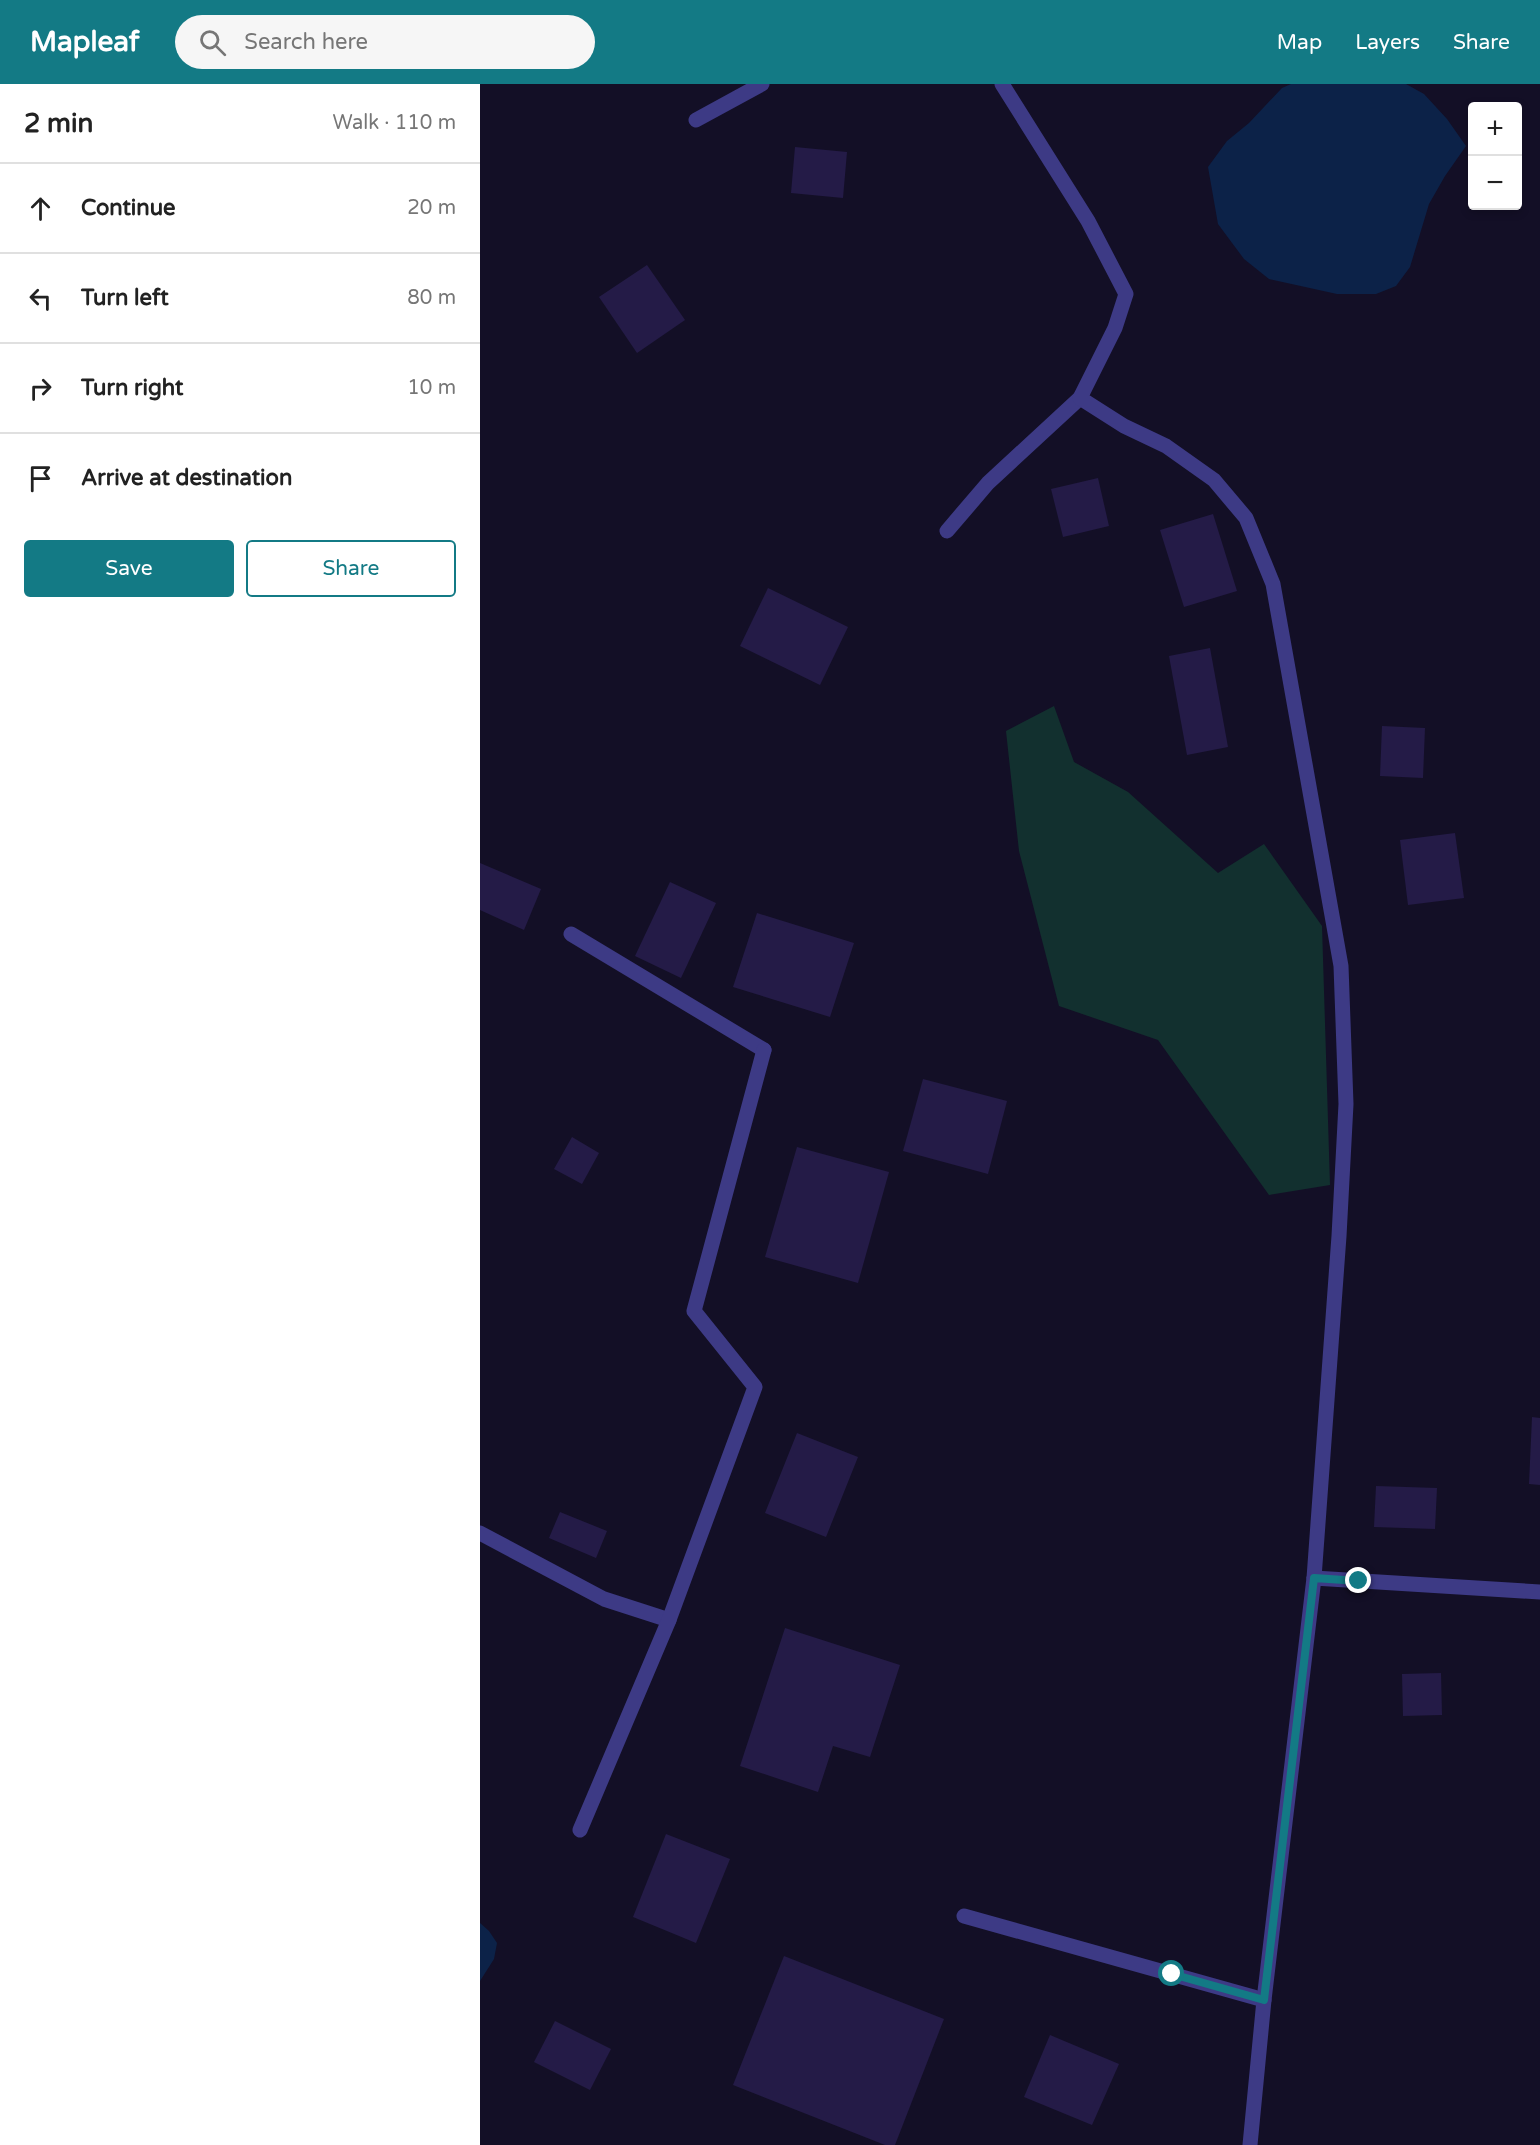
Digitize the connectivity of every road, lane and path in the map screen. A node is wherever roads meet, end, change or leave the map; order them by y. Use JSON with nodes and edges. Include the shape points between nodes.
{"nodes":[{"id":1,"x":762,"y":84,"type":"edge"},
{"id":2,"x":1002,"y":84,"type":"edge"},
{"id":3,"x":696,"y":120,"type":"dead end"},
{"id":4,"x":1080,"y":398,"type":"junction"},
{"id":5,"x":947,"y":531,"type":"dead end"},
{"id":6,"x":571,"y":934,"type":"dead end"},
{"id":7,"x":480,"y":1533,"type":"edge"},
{"id":8,"x":1314,"y":1578,"type":"junction"},
{"id":9,"x":1540,"y":1592,"type":"edge"},
{"id":10,"x":669,"y":1620,"type":"junction"},
{"id":11,"x":580,"y":1830,"type":"dead end"},
{"id":12,"x":964,"y":1916,"type":"dead end"},
{"id":13,"x":1264,"y":2000,"type":"junction"},
{"id":14,"x":1250,"y":2145,"type":"edge"}],
"edges":[{"from":1,"to":3,"type":"street"},
{"from":2,"to":4,"type":"street","via":[[1089,220],[1126,294],[1115,327]]},
{"from":4,"to":5,"type":"street","via":[[988,483]]},
{"from":4,"to":8,"type":"street","via":[[1124,426],[1166,446],[1214,480],[1246,518],[1273,584],[1341,966],[1347,1104]]},
{"from":6,"to":10,"type":"street","via":[[764,1050],[694,1311],[755,1387]]},
{"from":7,"to":10,"type":"street","via":[[604,1599]]},
{"from":8,"to":9,"type":"street"},
{"from":8,"to":13,"type":"street"},
{"from":10,"to":11,"type":"street"},
{"from":12,"to":13,"type":"street"},
{"from":13,"to":14,"type":"street"}]}
